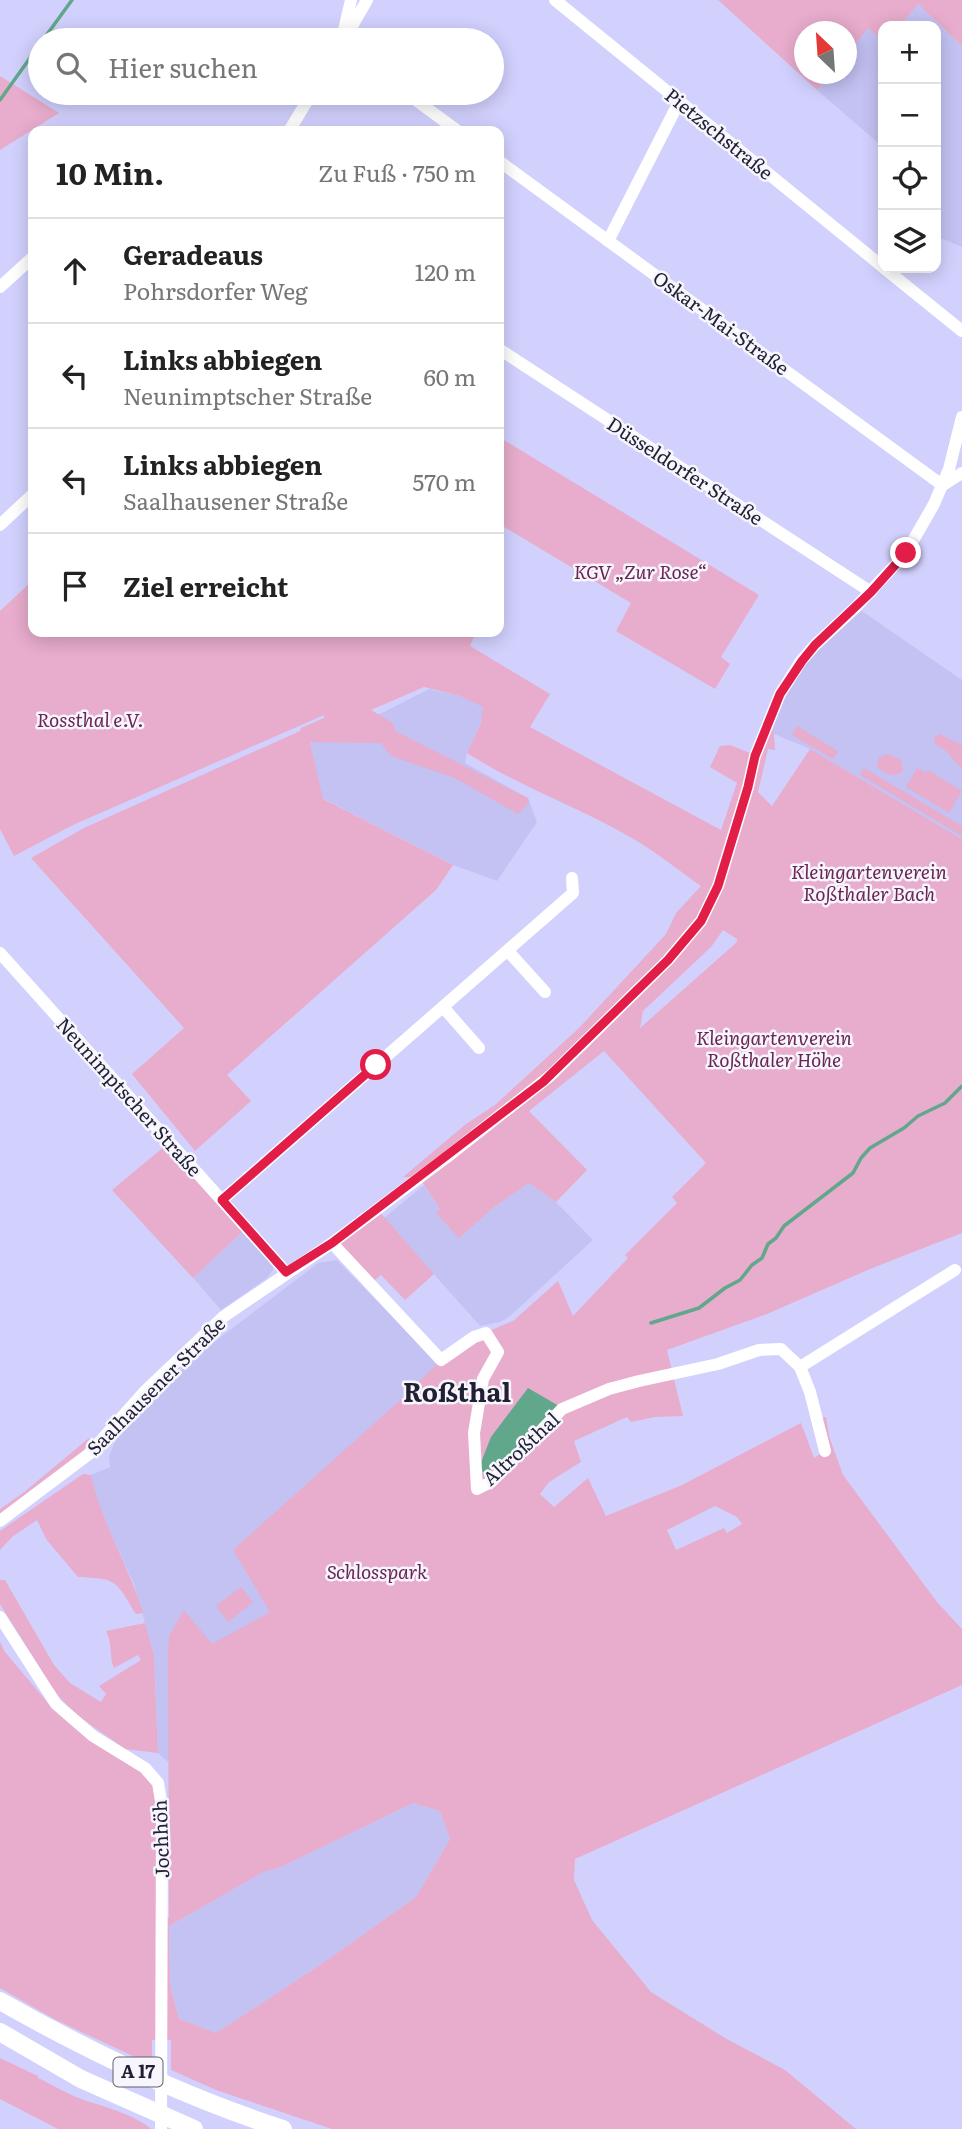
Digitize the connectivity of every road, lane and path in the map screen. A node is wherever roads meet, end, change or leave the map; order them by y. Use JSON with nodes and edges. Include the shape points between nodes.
{"nodes":[{"id":1,"x":351,"y":0,"type":"edge"},
{"id":2,"x":367,"y":0,"type":"edge"},
{"id":3,"x":555,"y":0,"type":"edge"},
{"id":4,"x":345,"y":28,"type":"edge"},
{"id":5,"x":350,"y":28,"type":"edge"},
{"id":6,"x":679,"y":102,"type":"junction"},
{"id":7,"x":305,"y":105,"type":"edge"},
{"id":8,"x":422,"y":105,"type":"edge"},
{"id":9,"x":292,"y":126,"type":"edge"},
{"id":10,"x":451,"y":126,"type":"edge"},
{"id":11,"x":504,"y":165,"type":"edge"},
{"id":12,"x":608,"y":241,"type":"junction"},
{"id":13,"x":28,"y":262,"type":"edge"},
{"id":14,"x":878,"y":262,"type":"edge"},
{"id":15,"x":891,"y":273,"type":"edge"},
{"id":16,"x":0,"y":287,"type":"edge"},
{"id":17,"x":962,"y":331,"type":"edge"},
{"id":18,"x":504,"y":352,"type":"edge"},
{"id":19,"x":962,"y":417,"type":"edge"},
{"id":20,"x":962,"y":473,"type":"edge"},
{"id":21,"x":942,"y":485,"type":"junction"},
{"id":22,"x":28,"y":500,"type":"edge"},
{"id":23,"x":0,"y":525,"type":"edge"},
{"id":24,"x":871,"y":592,"type":"junction"},
{"id":25,"x":572,"y":878,"type":"dead end"},
{"id":26,"x":508,"y":951,"type":"junction"},
{"id":27,"x":0,"y":953,"type":"edge"},
{"id":28,"x":545,"y":992,"type":"dead end"},
{"id":29,"x":443,"y":1007,"type":"junction"},
{"id":30,"x":479,"y":1048,"type":"dead end"},
{"id":31,"x":222,"y":1200,"type":"junction"},
{"id":32,"x":332,"y":1243,"type":"junction"},
{"id":33,"x":955,"y":1270,"type":"dead end"},
{"id":34,"x":286,"y":1272,"type":"junction"},
{"id":35,"x":800,"y":1367,"type":"junction"},
{"id":36,"x":825,"y":1451,"type":"dead end"},
{"id":37,"x":0,"y":1521,"type":"edge"},
{"id":38,"x":0,"y":1617,"type":"edge"},
{"id":39,"x":0,"y":2001,"type":"edge"},
{"id":40,"x":0,"y":2032,"type":"edge"},
{"id":41,"x":161,"y":2129,"type":"edge"},
{"id":42,"x":194,"y":2129,"type":"edge"},
{"id":43,"x":283,"y":2129,"type":"edge"}],
"edges":[{"from":1,"to":4,"type":"street"},
{"from":2,"to":5,"type":"street"},
{"from":3,"to":6,"type":"street","name":"Pietzschstraße"},
{"from":6,"to":12,"type":"street"},
{"from":6,"to":14,"type":"street","name":"Pietzschstraße"},
{"from":7,"to":9,"type":"street"},
{"from":8,"to":10,"type":"street"},
{"from":11,"to":12,"type":"street","name":"Oskar-Mai-Straße"},
{"from":12,"to":21,"type":"street","name":"Oskar-Mai-Straße"},
{"from":13,"to":16,"type":"street"},
{"from":15,"to":17,"type":"street","name":"Pietzschstraße"},
{"from":18,"to":24,"type":"street","name":"Düsseldorfer Straße"},
{"from":19,"to":21,"type":"street","name":"Saalhausener Straße"},
{"from":20,"to":21,"type":"street"},
{"from":21,"to":24,"type":"street","name":"Saalhausener Straße","via":[[906,553]]},
{"from":22,"to":23,"type":"street"},
{"from":24,"to":32,"type":"street","name":"Saalhausener Straße","via":[[815,645],[780,694],[755,756],[718,886],[701,921],[550,1076]]},
{"from":25,"to":26,"type":"street","via":[[573,893]]},
{"from":26,"to":28,"type":"street"},
{"from":26,"to":29,"type":"street"},
{"from":27,"to":31,"type":"street","name":"Neunimptscher Straße"},
{"from":29,"to":30,"type":"street"},
{"from":29,"to":31,"type":"street"},
{"from":31,"to":34,"type":"street","name":"Neunimptscher Straße"},
{"from":32,"to":34,"type":"street","name":"Saalhausener Straße"},
{"from":32,"to":35,"type":"street","name":"Altroßthal","via":[[441,1360],[486,1333],[498,1352],[483,1379],[474,1433],[477,1489],[491,1482],[562,1409],[608,1389],[759,1350],[781,1349]]},
{"from":33,"to":35,"type":"street"},
{"from":34,"to":37,"type":"street","name":"Saalhausener Straße","via":[[185,1351],[89,1454]]},
{"from":35,"to":36,"type":"street"},
{"from":38,"to":41,"type":"street","name":"Jochhöh","via":[[56,1704],[93,1736],[145,1768],[158,1783],[162,1807]]},
{"from":39,"to":43,"type":"highway","number":"A 17","via":[[111,2060]]},
{"from":40,"to":42,"type":"highway","number":"A 17","via":[[81,2079]]}]}
